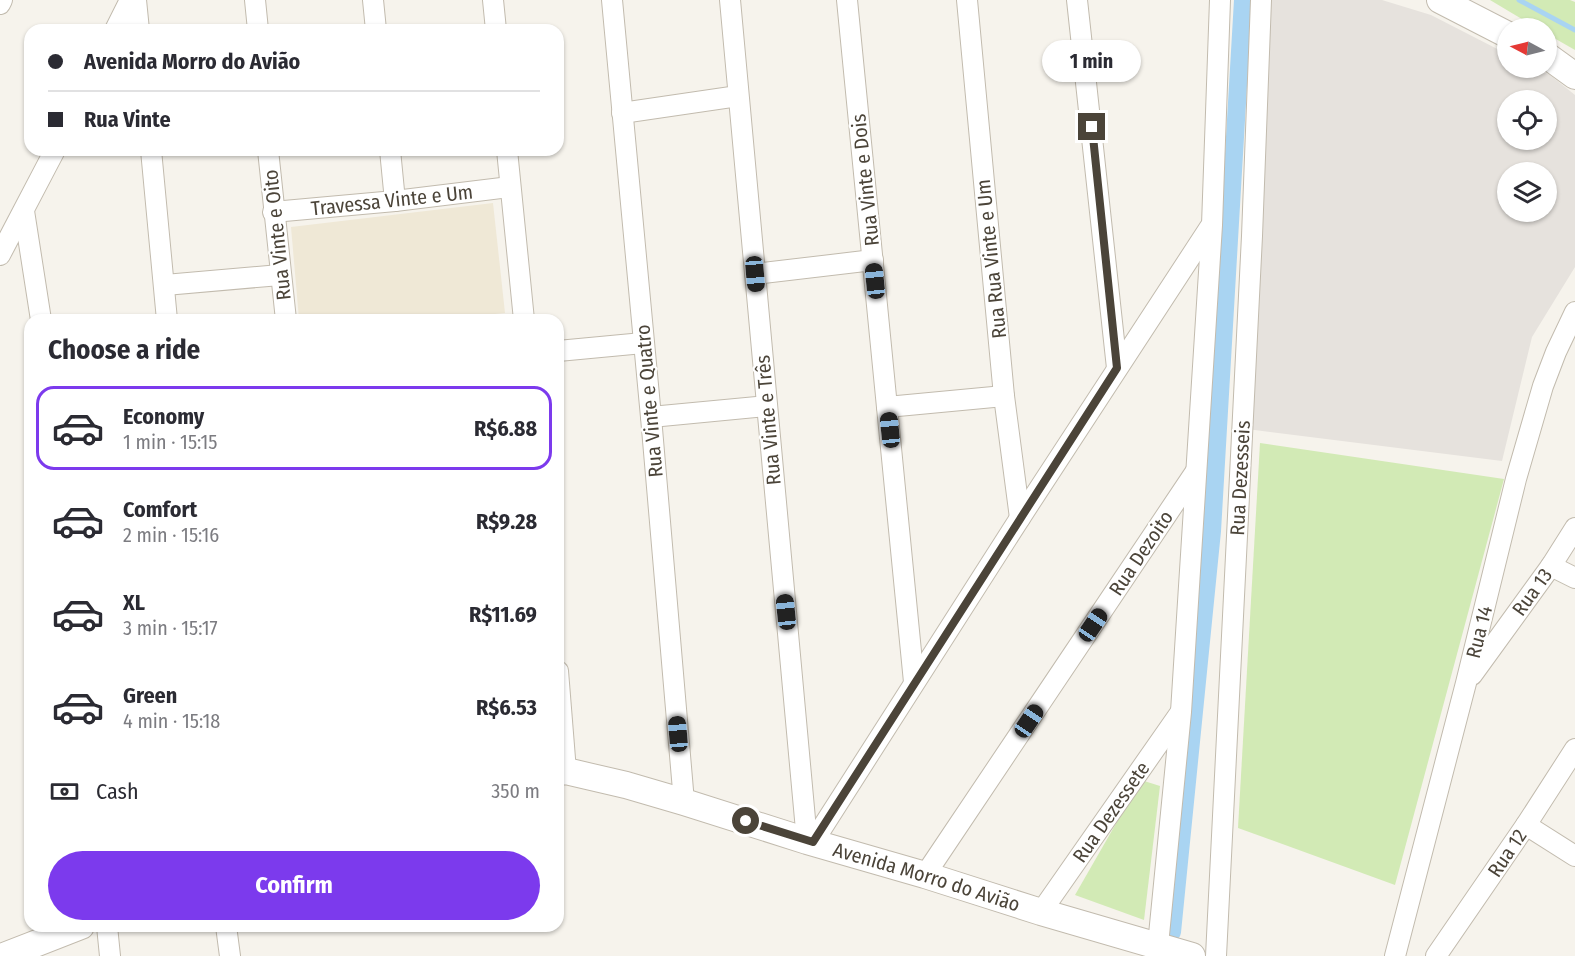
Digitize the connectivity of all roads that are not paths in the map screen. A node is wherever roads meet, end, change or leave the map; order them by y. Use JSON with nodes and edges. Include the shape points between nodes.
{"nodes":[{"id":1,"x":130,"y":0,"type":"edge"},
{"id":2,"x":136,"y":0,"type":"edge"},
{"id":3,"x":255,"y":0,"type":"edge"},
{"id":4,"x":373,"y":0,"type":"edge"},
{"id":5,"x":494,"y":0,"type":"edge"},
{"id":6,"x":612,"y":0,"type":"edge"},
{"id":7,"x":730,"y":0,"type":"edge"},
{"id":8,"x":847,"y":0,"type":"edge"},
{"id":9,"x":967,"y":0,"type":"edge"},
{"id":10,"x":1077,"y":0,"type":"edge"},
{"id":11,"x":1220,"y":0,"type":"edge"},
{"id":12,"x":1261,"y":0,"type":"edge"},
{"id":13,"x":1440,"y":0,"type":"edge"},
{"id":14,"x":118,"y":24,"type":"edge"},
{"id":15,"x":138,"y":24,"type":"edge"},
{"id":16,"x":257,"y":24,"type":"edge"},
{"id":17,"x":375,"y":24,"type":"edge"},
{"id":18,"x":496,"y":24,"type":"edge"},
{"id":19,"x":1497,"y":29,"type":"edge"},
{"id":20,"x":1557,"y":63,"type":"edge"},
{"id":21,"x":1575,"y":75,"type":"edge"},
{"id":22,"x":738,"y":96,"type":"junction"},
{"id":23,"x":622,"y":113,"type":"junction"},
{"id":24,"x":52,"y":156,"type":"edge"},
{"id":25,"x":152,"y":156,"type":"edge"},
{"id":26,"x":268,"y":156,"type":"edge"},
{"id":27,"x":391,"y":156,"type":"edge"},
{"id":28,"x":507,"y":156,"type":"edge"},
{"id":29,"x":510,"y":188,"type":"junction"},
{"id":30,"x":395,"y":201,"type":"junction"},
{"id":31,"x":24,"y":211,"type":"junction"},
{"id":32,"x":273,"y":212,"type":"junction"},
{"id":33,"x":1212,"y":225,"type":"junction"},
{"id":34,"x":0,"y":255,"type":"edge"},
{"id":35,"x":873,"y":260,"type":"junction"},
{"id":36,"x":755,"y":274,"type":"junction"},
{"id":37,"x":280,"y":275,"type":"junction"},
{"id":38,"x":165,"y":285,"type":"junction"},
{"id":39,"x":1575,"y":312,"type":"edge"},
{"id":40,"x":40,"y":314,"type":"edge"},
{"id":41,"x":167,"y":314,"type":"edge"},
{"id":42,"x":285,"y":314,"type":"edge"},
{"id":43,"x":523,"y":314,"type":"edge"},
{"id":44,"x":643,"y":343,"type":"junction"},
{"id":45,"x":564,"y":350,"type":"edge"},
{"id":46,"x":1117,"y":368,"type":"junction"},
{"id":47,"x":1004,"y":396,"type":"junction"},
{"id":48,"x":766,"y":406,"type":"junction"},
{"id":49,"x":887,"y":407,"type":"junction"},
{"id":50,"x":651,"y":417,"type":"junction"},
{"id":51,"x":1196,"y":471,"type":"junction"},
{"id":52,"x":1020,"y":518,"type":"junction"},
{"id":53,"x":1575,"y":528,"type":"edge"},
{"id":54,"x":1551,"y":566,"type":"junction"},
{"id":55,"x":1575,"y":578,"type":"edge"},
{"id":56,"x":915,"y":682,"type":"junction"},
{"id":57,"x":1466,"y":683,"type":"junction"},
{"id":58,"x":1181,"y":712,"type":"junction"},
{"id":59,"x":1575,"y":749,"type":"edge"},
{"id":60,"x":564,"y":772,"type":"edge"},
{"id":61,"x":684,"y":802,"type":"junction"},
{"id":62,"x":1526,"y":825,"type":"junction"},
{"id":63,"x":810,"y":842,"type":"junction"},
{"id":64,"x":1575,"y":856,"type":"edge"},
{"id":65,"x":925,"y":875,"type":"junction"},
{"id":66,"x":1041,"y":912,"type":"junction"},
{"id":67,"x":66,"y":932,"type":"edge"},
{"id":68,"x":108,"y":932,"type":"edge"},
{"id":69,"x":227,"y":932,"type":"edge"},
{"id":70,"x":1158,"y":945,"type":"junction"},
{"id":71,"x":4,"y":956,"type":"edge"},
{"id":72,"x":110,"y":956,"type":"edge"},
{"id":73,"x":230,"y":956,"type":"edge"},
{"id":74,"x":1192,"y":956,"type":"edge"},
{"id":75,"x":1216,"y":956,"type":"edge"},
{"id":76,"x":1395,"y":956,"type":"edge"},
{"id":77,"x":1436,"y":956,"type":"edge"}],
"edges":[{"from":1,"to":14,"type":"street"},
{"from":2,"to":15,"type":"street"},
{"from":3,"to":16,"type":"street"},
{"from":4,"to":17,"type":"street"},
{"from":5,"to":18,"type":"street"},
{"from":6,"to":23,"type":"street","name":"Rua Vinte e Quatro"},
{"from":7,"to":22,"type":"street","name":"Rua Vinte e Três"},
{"from":8,"to":35,"type":"street","name":"Rua Vinte e Dois"},
{"from":9,"to":47,"type":"street","name":"Rua Rua Vinte e Um"},
{"from":10,"to":46,"type":"street"},
{"from":11,"to":33,"type":"street"},
{"from":12,"to":75,"type":"street","name":"Rua Dezesseis"},
{"from":13,"to":19,"type":"street"},
{"from":20,"to":21,"type":"street"},
{"from":22,"to":23,"type":"street"},
{"from":22,"to":36,"type":"street","name":"Rua Vinte e Três"},
{"from":23,"to":44,"type":"street","name":"Rua Vinte e Quatro"},
{"from":24,"to":31,"type":"street"},
{"from":25,"to":38,"type":"street"},
{"from":26,"to":32,"type":"street","name":"Rua Vinte e Oito"},
{"from":27,"to":30,"type":"street"},
{"from":28,"to":29,"type":"street"},
{"from":29,"to":30,"type":"street","name":"Travessa Vinte e Um"},
{"from":29,"to":43,"type":"street"},
{"from":30,"to":32,"type":"street","name":"Travessa Vinte e Um"},
{"from":31,"to":34,"type":"street"},
{"from":31,"to":40,"type":"street"},
{"from":32,"to":37,"type":"street","name":"Rua Vinte e Oito"},
{"from":33,"to":46,"type":"street"},
{"from":33,"to":51,"type":"street"},
{"from":35,"to":36,"type":"street"},
{"from":35,"to":49,"type":"street","name":"Rua Vinte e Dois"},
{"from":36,"to":48,"type":"street","name":"Rua Vinte e Três"},
{"from":37,"to":38,"type":"street"},
{"from":37,"to":42,"type":"street","name":"Rua Vinte e Oito"},
{"from":38,"to":41,"type":"street"},
{"from":39,"to":57,"type":"street","name":"Rua 14","via":[[1543,386]]},
{"from":44,"to":45,"type":"street"},
{"from":44,"to":50,"type":"street","name":"Rua Vinte e Quatro"},
{"from":46,"to":52,"type":"street"},
{"from":47,"to":49,"type":"street"},
{"from":47,"to":52,"type":"street","name":"Rua Rua Vinte e Um"},
{"from":48,"to":50,"type":"street"},
{"from":48,"to":63,"type":"street","name":"Rua Vinte e Três"},
{"from":49,"to":56,"type":"street","name":"Rua Vinte e Dois"},
{"from":50,"to":61,"type":"street","name":"Rua Vinte e Quatro"},
{"from":51,"to":58,"type":"street"},
{"from":51,"to":65,"type":"street","name":"Rua Dezoito"},
{"from":52,"to":56,"type":"street"},
{"from":53,"to":54,"type":"street","name":"Rua 13"},
{"from":54,"to":55,"type":"street"},
{"from":54,"to":57,"type":"street","name":"Rua 13"},
{"from":56,"to":63,"type":"street"},
{"from":57,"to":76,"type":"street","name":"Rua 14"},
{"from":58,"to":66,"type":"street","name":"Rua Dezessete"},
{"from":58,"to":70,"type":"street"},
{"from":59,"to":62,"type":"street","name":"Rua 12"},
{"from":60,"to":61,"type":"street","name":"Avenida Morro do Avião"},
{"from":61,"to":63,"type":"street","name":"Avenida Morro do Avião"},
{"from":62,"to":64,"type":"street"},
{"from":62,"to":77,"type":"street","name":"Rua 12"},
{"from":63,"to":65,"type":"street","name":"Avenida Morro do Avião"},
{"from":65,"to":66,"type":"street","name":"Avenida Morro do Avião"},
{"from":66,"to":70,"type":"street","name":"Avenida Morro do Avião"},
{"from":67,"to":71,"type":"street"},
{"from":68,"to":72,"type":"street"},
{"from":69,"to":73,"type":"street"},
{"from":70,"to":74,"type":"street","name":"Avenida Morro do Avião"}]}
